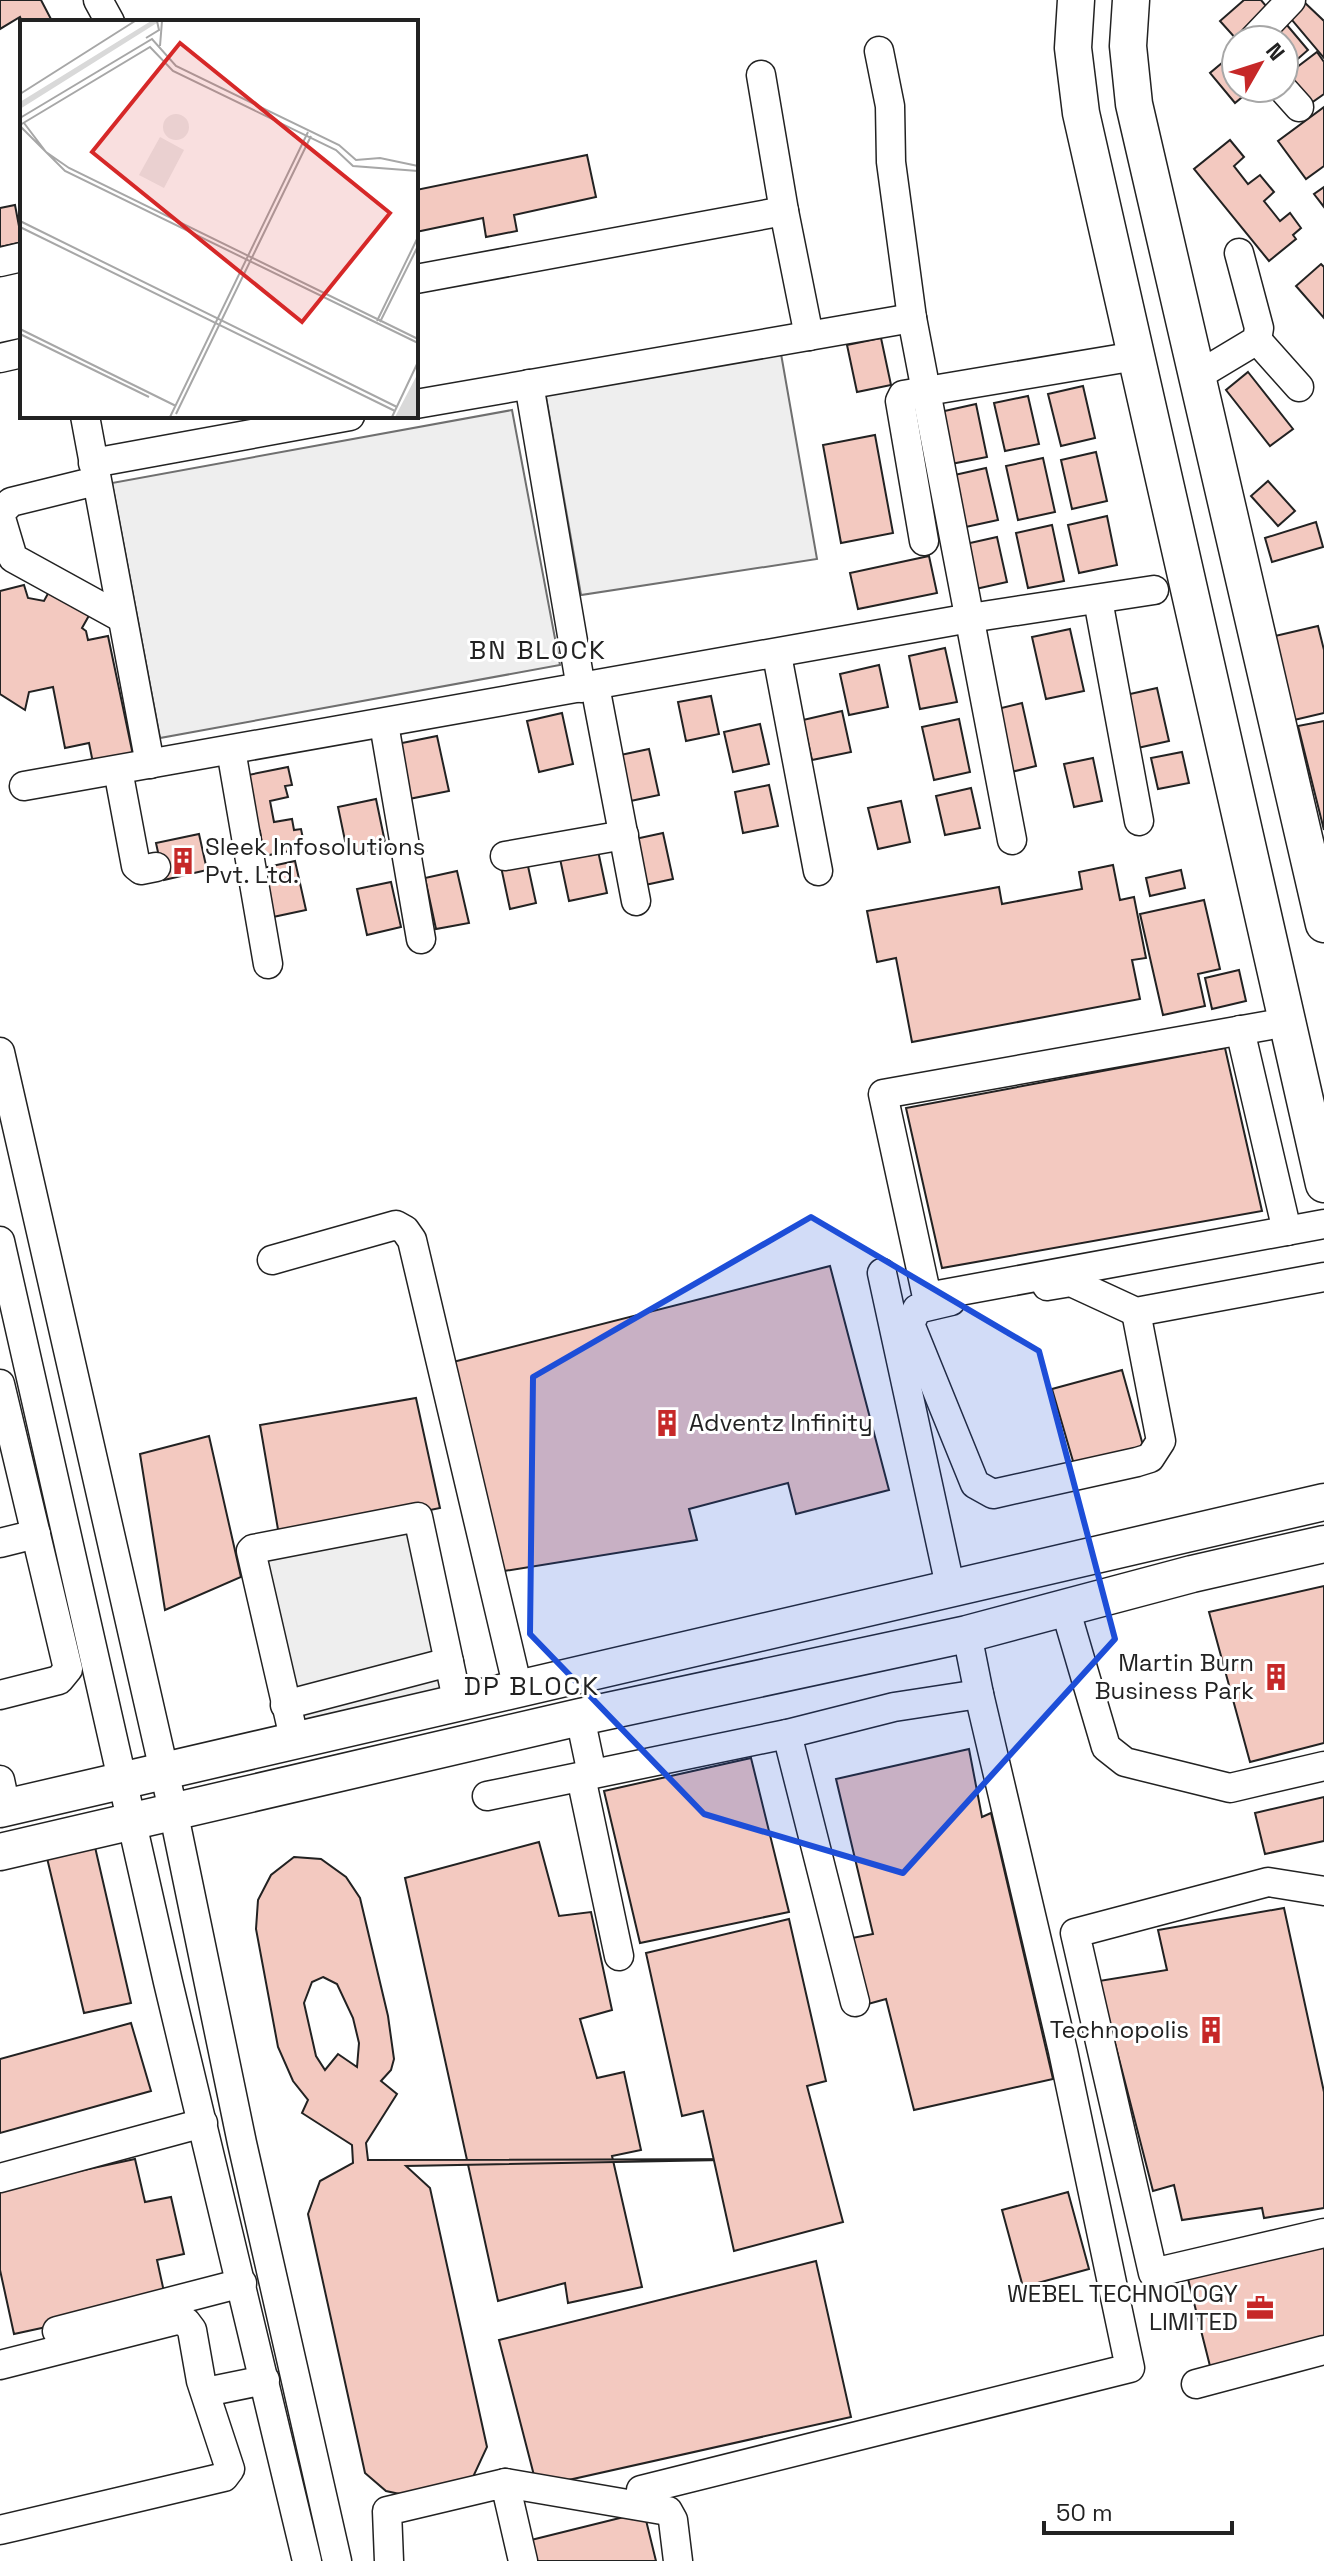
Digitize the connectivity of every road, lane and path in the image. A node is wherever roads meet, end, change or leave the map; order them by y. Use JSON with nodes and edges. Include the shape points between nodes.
{"nodes":[{"id":1,"x":98,"y":0,"type":"edge"},
{"id":2,"x":1076,"y":0,"type":"edge"},
{"id":3,"x":1131,"y":0,"type":"edge"},
{"id":4,"x":1291,"y":0,"type":"edge"},
{"id":5,"x":109,"y":20,"type":"edge"},
{"id":6,"x":1268,"y":24,"type":"edge"},
{"id":7,"x":879,"y":51,"type":"dead end"},
{"id":8,"x":761,"y":75,"type":"dead end"},
{"id":9,"x":784,"y":211,"type":"junction"},
{"id":10,"x":1239,"y":253,"type":"dead end"},
{"id":11,"x":20,"y":257,"type":"edge"},
{"id":12,"x":0,"y":262,"type":"edge"},
{"id":13,"x":418,"y":279,"type":"edge"},
{"id":14,"x":912,"y":318,"type":"junction"},
{"id":15,"x":809,"y":336,"type":"junction"},
{"id":16,"x":1257,"y":340,"type":"junction"},
{"id":17,"x":20,"y":353,"type":"edge"},
{"id":18,"x":0,"y":358,"type":"edge"},
{"id":19,"x":1140,"y":372,"type":"junction"},
{"id":20,"x":1197,"y":376,"type":"junction"},
{"id":21,"x":529,"y":384,"type":"junction"},
{"id":22,"x":1299,"y":387,"type":"dead end"},
{"id":23,"x":928,"y":390,"type":"junction"},
{"id":24,"x":418,"y":404,"type":"edge"},
{"id":25,"x":85,"y":418,"type":"edge"},
{"id":26,"x":341,"y":418,"type":"edge"},
{"id":27,"x":95,"y":472,"type":"junction"},
{"id":28,"x":924,"y":541,"type":"dead end"},
{"id":29,"x":1154,"y":590,"type":"dead end"},
{"id":30,"x":1098,"y":600,"type":"junction"},
{"id":31,"x":122,"y":618,"type":"junction"},
{"id":32,"x":970,"y":618,"type":"junction"},
{"id":33,"x":777,"y":655,"type":"junction"},
{"id":34,"x":588,"y":687,"type":"junction"},
{"id":35,"x":384,"y":724,"type":"junction"},
{"id":36,"x":231,"y":750,"type":"junction"},
{"id":37,"x":150,"y":764,"type":"junction"},
{"id":38,"x":118,"y":770,"type":"junction"},
{"id":39,"x":24,"y":786,"type":"dead end"},
{"id":40,"x":1139,"y":821,"type":"dead end"},
{"id":41,"x":624,"y":835,"type":"junction"},
{"id":42,"x":1012,"y":840,"type":"dead end"},
{"id":43,"x":505,"y":856,"type":"dead end"},
{"id":44,"x":156,"y":867,"type":"dead end"},
{"id":45,"x":818,"y":871,"type":"dead end"},
{"id":46,"x":636,"y":901,"type":"dead end"},
{"id":47,"x":1324,"y":924,"type":"edge"},
{"id":48,"x":421,"y":939,"type":"dead end"},
{"id":49,"x":268,"y":964,"type":"dead end"},
{"id":50,"x":1287,"y":1022,"type":"junction"},
{"id":51,"x":1240,"y":1030,"type":"junction"},
{"id":52,"x":0,"y":1052,"type":"edge"},
{"id":53,"x":1324,"y":1184,"type":"edge"},
{"id":54,"x":1324,"y":1224,"type":"edge"},
{"id":55,"x":1287,"y":1231,"type":"junction"},
{"id":56,"x":0,"y":1241,"type":"edge"},
{"id":57,"x":272,"y":1260,"type":"dead end"},
{"id":58,"x":882,"y":1273,"type":"dead end"},
{"id":59,"x":1324,"y":1277,"type":"edge"},
{"id":60,"x":1136,"y":1312,"type":"junction"},
{"id":61,"x":0,"y":1384,"type":"edge"},
{"id":62,"x":1324,"y":1502,"type":"edge"},
{"id":63,"x":36,"y":1534,"type":"junction"},
{"id":64,"x":0,"y":1543,"type":"edge"},
{"id":65,"x":1324,"y":1544,"type":"edge"},
{"id":66,"x":950,"y":1586,"type":"junction"},
{"id":67,"x":1065,"y":1608,"type":"junction"},
{"id":68,"x":967,"y":1634,"type":"junction"},
{"id":69,"x":449,"y":1662,"type":"junction"},
{"id":70,"x":518,"y":1689,"type":"junction"},
{"id":71,"x":979,"y":1694,"type":"junction"},
{"id":72,"x":0,"y":1695,"type":"edge"},
{"id":73,"x":458,"y":1704,"type":"junction"},
{"id":74,"x":285,"y":1705,"type":"junction"},
{"id":75,"x":580,"y":1717,"type":"junction"},
{"id":76,"x":787,"y":1734,"type":"junction"},
{"id":77,"x":295,"y":1742,"type":"junction"},
{"id":78,"x":1324,"y":1766,"type":"edge"},
{"id":79,"x":163,"y":1772,"type":"junction"},
{"id":80,"x":586,"y":1776,"type":"junction"},
{"id":81,"x":122,"y":1782,"type":"junction"},
{"id":82,"x":487,"y":1796,"type":"dead end"},
{"id":83,"x":2,"y":1799,"type":"edge"},
{"id":84,"x":173,"y":1810,"type":"junction"},
{"id":85,"x":132,"y":1821,"type":"junction"},
{"id":86,"x":0,"y":1852,"type":"edge"},
{"id":87,"x":1324,"y":1891,"type":"edge"},
{"id":88,"x":619,"y":1956,"type":"dead end"},
{"id":89,"x":855,"y":2002,"type":"dead end"},
{"id":90,"x":203,"y":2123,"type":"junction"},
{"id":91,"x":242,"y":2143,"type":"junction"},
{"id":92,"x":210,"y":2153,"type":"junction"},
{"id":93,"x":0,"y":2178,"type":"edge"},
{"id":94,"x":1324,"y":2233,"type":"edge"},
{"id":95,"x":242,"y":2283,"type":"junction"},
{"id":96,"x":0,"y":2346,"type":"edge"},
{"id":97,"x":1324,"y":2350,"type":"edge"},
{"id":98,"x":0,"y":2365,"type":"edge"},
{"id":99,"x":265,"y":2380,"type":"junction"},
{"id":100,"x":1196,"y":2384,"type":"dead end"},
{"id":101,"x":206,"y":2392,"type":"junction"},
{"id":102,"x":505,"y":2483,"type":"junction"},
{"id":103,"x":641,"y":2490,"type":"dead end"},
{"id":104,"x":0,"y":2530,"type":"edge"},
{"id":105,"x":307,"y":2561,"type":"edge"},
{"id":106,"x":337,"y":2561,"type":"edge"},
{"id":107,"x":389,"y":2561,"type":"edge"},
{"id":108,"x":523,"y":2561,"type":"edge"},
{"id":109,"x":678,"y":2561,"type":"edge"}],
"edges":[{"from":1,"to":5,"type":"street"},
{"from":2,"to":19,"type":"main road","via":[[1073,48],[1081,113]]},
{"from":3,"to":20,"type":"main road","via":[[1128,46],[1134,104]]},
{"from":4,"to":6,"type":"street"},
{"from":7,"to":14,"type":"street","via":[[890,106],[891,162]]},
{"from":8,"to":9,"type":"street"},
{"from":9,"to":13,"type":"street"},
{"from":9,"to":15,"type":"street"},
{"from":10,"to":16,"type":"street","via":[[1259,328]]},
{"from":11,"to":12,"type":"street"},
{"from":14,"to":15,"type":"street"},
{"from":14,"to":23,"type":"street"},
{"from":15,"to":21,"type":"street"},
{"from":16,"to":20,"type":"street"},
{"from":16,"to":22,"type":"street"},
{"from":17,"to":18,"type":"street"},
{"from":19,"to":20,"type":"main road"},
{"from":19,"to":23,"type":"street"},
{"from":19,"to":50,"type":"main road"},
{"from":20,"to":47,"type":"main road"},
{"from":21,"to":24,"type":"street"},
{"from":21,"to":34,"type":"street"},
{"from":23,"to":28,"type":"street","via":[[903,395],[900,401]]},
{"from":23,"to":32,"type":"street"},
{"from":25,"to":27,"type":"street"},
{"from":26,"to":27,"type":"street"},
{"from":27,"to":31,"type":"street"},
{"from":27,"to":31,"type":"street","via":[[11,502],[1,518],[13,558]]},
{"from":29,"to":30,"type":"street"},
{"from":30,"to":32,"type":"street"},
{"from":30,"to":40,"type":"street"},
{"from":31,"to":37,"type":"street"},
{"from":32,"to":33,"type":"street"},
{"from":32,"to":42,"type":"street"},
{"from":33,"to":34,"type":"street"},
{"from":33,"to":45,"type":"street"},
{"from":34,"to":35,"type":"street"},
{"from":34,"to":41,"type":"street"},
{"from":35,"to":36,"type":"street"},
{"from":35,"to":48,"type":"street"},
{"from":36,"to":37,"type":"street"},
{"from":36,"to":49,"type":"street"},
{"from":37,"to":38,"type":"street"},
{"from":38,"to":39,"type":"street"},
{"from":38,"to":44,"type":"street","via":[[136,866]]},
{"from":41,"to":43,"type":"street"},
{"from":41,"to":46,"type":"street"},
{"from":50,"to":51,"type":"street"},
{"from":50,"to":53,"type":"main road"},
{"from":51,"to":55,"type":"street"},
{"from":51,"to":55,"type":"street","via":[[883,1094],[927,1297]]},
{"from":52,"to":79,"type":"street"},
{"from":54,"to":55,"type":"street"},
{"from":56,"to":81,"type":"street"},
{"from":57,"to":70,"type":"street","via":[[396,1225],[412,1240]]},
{"from":58,"to":66,"type":"street"},
{"from":59,"to":60,"type":"street"},
{"from":60,"to":60,"type":"street","via":[[1161,1441],[1156,1452],[1137,1462],[993,1494],[975,1484],[910,1324],[917,1309],[1071,1282]]},
{"from":61,"to":63,"type":"street"},
{"from":62,"to":66,"type":"main road"},
{"from":63,"to":64,"type":"street"},
{"from":63,"to":72,"type":"street","via":[[68,1669],[59,1680]]},
{"from":65,"to":67,"type":"main road"},
{"from":66,"to":70,"type":"main road"},
{"from":67,"to":68,"type":"main road"},
{"from":67,"to":78,"type":"street","via":[[1106,1747],[1125,1762],[1230,1788]]},
{"from":68,"to":71,"type":"street"},
{"from":68,"to":75,"type":"main road"},
{"from":69,"to":73,"type":"street"},
{"from":69,"to":74,"type":"street"},
{"from":69,"to":74,"type":"street","via":[[418,1517],[253,1549]]},
{"from":70,"to":73,"type":"main road"},
{"from":71,"to":76,"type":"street","via":[[894,1707]]},
{"from":71,"to":103,"type":"street","via":[[1130,2368]]},
{"from":73,"to":77,"type":"main road"},
{"from":74,"to":77,"type":"street"},
{"from":75,"to":80,"type":"street"},
{"from":75,"to":84,"type":"main road"},
{"from":76,"to":80,"type":"street"},
{"from":76,"to":89,"type":"street"},
{"from":77,"to":79,"type":"main road"},
{"from":79,"to":81,"type":"main road"},
{"from":79,"to":84,"type":"street"},
{"from":80,"to":82,"type":"street"},
{"from":80,"to":88,"type":"street"},
{"from":81,"to":83,"type":"main road"},
{"from":81,"to":85,"type":"street"},
{"from":84,"to":85,"type":"main road"},
{"from":84,"to":91,"type":"street"},
{"from":85,"to":86,"type":"main road"},
{"from":85,"to":90,"type":"street"},
{"from":87,"to":94,"type":"street","via":[[1268,1882],[1075,1933],[1153,2273]]},
{"from":90,"to":92,"type":"street"},
{"from":90,"to":93,"type":"street"},
{"from":91,"to":92,"type":"street"},
{"from":91,"to":106,"type":"street"},
{"from":92,"to":95,"type":"street"},
{"from":95,"to":96,"type":"street"},
{"from":95,"to":99,"type":"street"},
{"from":97,"to":100,"type":"street"},
{"from":98,"to":101,"type":"street","via":[[177,2320],[192,2330]]},
{"from":99,"to":101,"type":"street"},
{"from":99,"to":105,"type":"street"},
{"from":101,"to":104,"type":"street","via":[[228,2455],[230,2469],[224,2477]]},
{"from":102,"to":107,"type":"street","via":[[387,2511]]},
{"from":102,"to":108,"type":"street"},
{"from":102,"to":109,"type":"street","via":[[668,2511]]}]}
